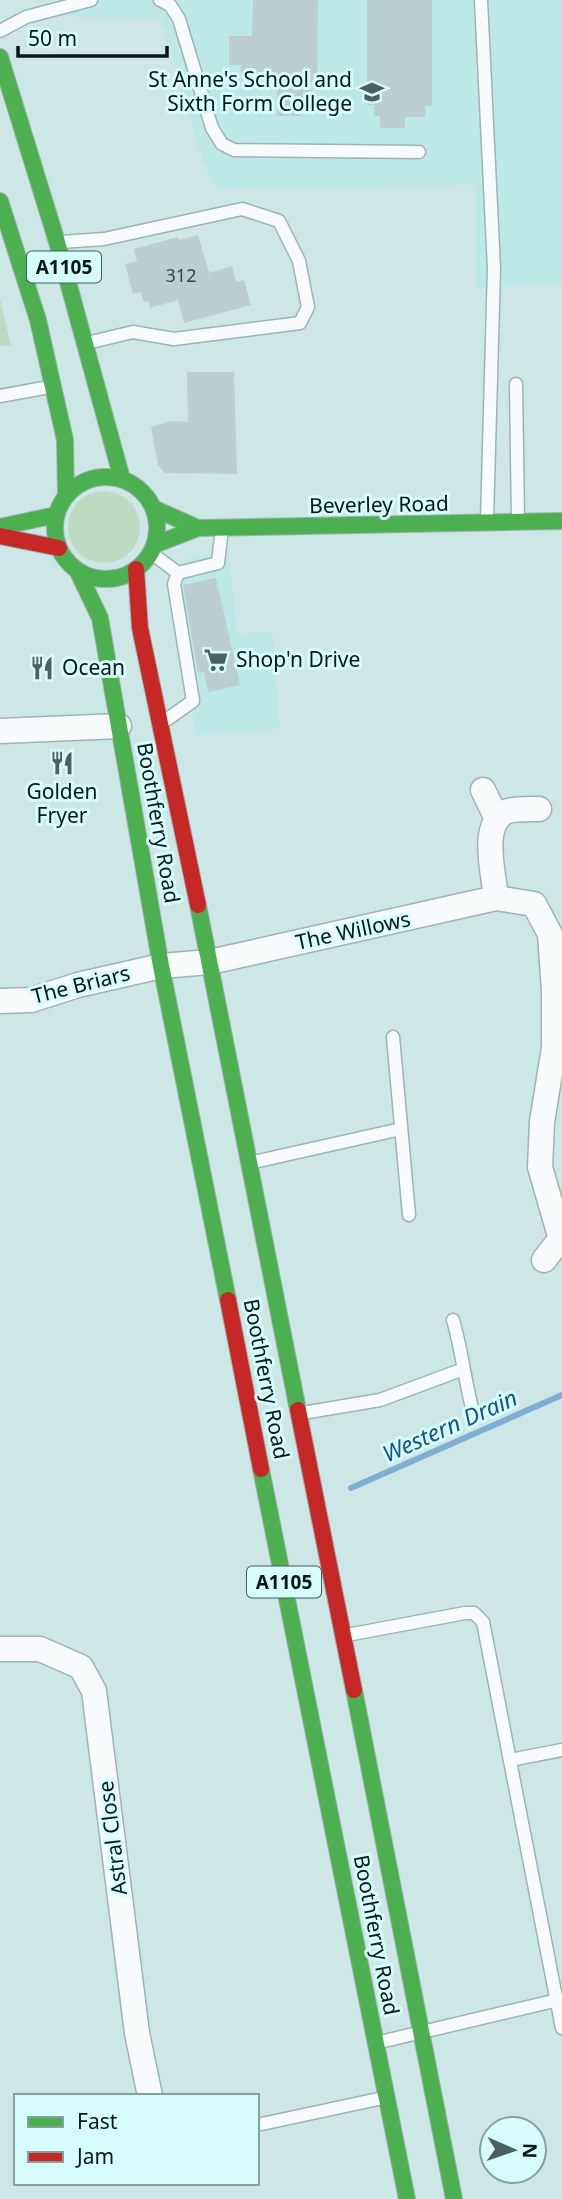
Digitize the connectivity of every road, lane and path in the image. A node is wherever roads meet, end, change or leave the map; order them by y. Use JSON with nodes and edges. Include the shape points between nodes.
{"nodes":[{"id":1,"x":91,"y":0,"type":"edge"},
{"id":2,"x":160,"y":0,"type":"edge"},
{"id":3,"x":481,"y":0,"type":"edge"},
{"id":4,"x":0,"y":31,"type":"edge"},
{"id":5,"x":0,"y":57,"type":"edge"},
{"id":6,"x":419,"y":152,"type":"dead end"},
{"id":7,"x":0,"y":201,"type":"edge"},
{"id":8,"x":57,"y":242,"type":"junction"},
{"id":9,"x":86,"y":343,"type":"junction"},
{"id":10,"x":516,"y":384,"type":"dead end"},
{"id":11,"x":53,"y":386,"type":"junction"},
{"id":12,"x":0,"y":396,"type":"edge"},
{"id":13,"x":122,"y":479,"type":"junction"},
{"id":14,"x":66,"y":495,"type":"junction"},
{"id":15,"x":153,"y":508,"type":"junction"},
{"id":16,"x":56,"y":515,"type":"junction"},
{"id":17,"x":562,"y":521,"type":"edge"},
{"id":18,"x":518,"y":523,"type":"junction"},
{"id":19,"x":487,"y":524,"type":"junction"},
{"id":20,"x":0,"y":527,"type":"edge"},
{"id":21,"x":198,"y":528,"type":"junction"},
{"id":22,"x":222,"y":528,"type":"junction"},
{"id":23,"x":0,"y":536,"type":"edge"},
{"id":24,"x":59,"y":548,"type":"junction"},
{"id":25,"x":152,"y":548,"type":"junction"},
{"id":26,"x":136,"y":569,"type":"junction"},
{"id":27,"x":77,"y":570,"type":"junction"},
{"id":28,"x":178,"y":573,"type":"junction"},
{"id":29,"x":160,"y":724,"type":"junction"},
{"id":30,"x":119,"y":726,"type":"junction"},
{"id":31,"x":0,"y":731,"type":"edge"},
{"id":32,"x":483,"y":789,"type":"dead end"},
{"id":33,"x":539,"y":809,"type":"dead end"},
{"id":34,"x":497,"y":819,"type":"junction"},
{"id":35,"x":496,"y":898,"type":"junction"},
{"id":36,"x":210,"y":962,"type":"junction"},
{"id":37,"x":161,"y":966,"type":"junction"},
{"id":38,"x":0,"y":1001,"type":"edge"},
{"id":39,"x":393,"y":1037,"type":"dead end"},
{"id":40,"x":401,"y":1129,"type":"junction"},
{"id":41,"x":250,"y":1163,"type":"junction"},
{"id":42,"x":408,"y":1214,"type":"dead end"},
{"id":43,"x":561,"y":1237,"type":"edge"},
{"id":44,"x":544,"y":1260,"type":"dead end"},
{"id":45,"x":453,"y":1320,"type":"dead end"},
{"id":46,"x":461,"y":1370,"type":"junction"},
{"id":47,"x":473,"y":1412,"type":"dead end"},
{"id":48,"x":299,"y":1414,"type":"junction"},
{"id":49,"x":343,"y":1636,"type":"junction"},
{"id":50,"x":0,"y":1650,"type":"edge"},
{"id":51,"x":562,"y":1750,"type":"edge"},
{"id":52,"x":510,"y":1760,"type":"junction"},
{"id":53,"x":559,"y":2000,"type":"edge"},
{"id":54,"x":562,"y":2028,"type":"edge"},
{"id":55,"x":421,"y":2031,"type":"junction"},
{"id":56,"x":376,"y":2043,"type":"junction"},
{"id":57,"x":150,"y":2094,"type":"edge"},
{"id":58,"x":387,"y":2097,"type":"junction"},
{"id":59,"x":259,"y":2125,"type":"edge"},
{"id":60,"x":407,"y":2199,"type":"edge"},
{"id":61,"x":454,"y":2199,"type":"edge"}],
"edges":[{"from":1,"to":4,"type":"lane","via":[[26,17]]},
{"from":2,"to":6,"type":"lane","via":[[180,19],[212,128],[222,144],[234,150]]},
{"from":3,"to":19,"type":"lane","via":[[494,268]]},
{"from":5,"to":8,"type":"main road","number":"A1105"},
{"from":7,"to":11,"type":"main road","number":"A1105","via":[[38,320]]},
{"from":8,"to":9,"type":"main road","number":"A1105"},
{"from":8,"to":9,"type":"lane","via":[[104,239],[242,209],[279,221],[299,261],[309,307],[300,323],[174,339],[133,332]]},
{"from":9,"to":13,"type":"main road","number":"A1105"},
{"from":10,"to":18,"type":"lane"},
{"from":11,"to":12,"type":"lane"},
{"from":11,"to":14,"type":"main road","number":"A1105","via":[[65,440]]},
{"from":13,"to":14,"type":"main road","via":[[92,478]]},
{"from":13,"to":15,"type":"main road","via":[[135,486]]},
{"from":14,"to":16,"type":"main road"},
{"from":15,"to":21,"type":"main road","name":"Beverley Road"},
{"from":15,"to":25,"type":"main road"},
{"from":16,"to":20,"type":"main road"},
{"from":16,"to":24,"type":"main road"},
{"from":17,"to":18,"type":"main road","name":"Beverley Road"},
{"from":18,"to":19,"type":"main road","name":"Beverley Road"},
{"from":19,"to":22,"type":"main road","name":"Beverley Road"},
{"from":21,"to":22,"type":"main road","name":"Beverley Road"},
{"from":21,"to":25,"type":"main road","name":"Beverley Road"},
{"from":22,"to":28,"type":"lane","via":[[218,563]]},
{"from":23,"to":24,"type":"main road"},
{"from":24,"to":27,"type":"main road"},
{"from":25,"to":26,"type":"main road"},
{"from":25,"to":28,"type":"lane"},
{"from":26,"to":27,"type":"main road","via":[[107,579]]},
{"from":26,"to":29,"type":"main road","name":"Boothferry Road","number":"A1105","via":[[140,628]]},
{"from":27,"to":30,"type":"main road","name":"Boothferry Road","number":"A1105","via":[[100,618]]},
{"from":28,"to":29,"type":"lane","via":[[174,584],[193,701]]},
{"from":29,"to":36,"type":"main road","name":"Boothferry Road","number":"A1105"},
{"from":30,"to":31,"type":"street"},
{"from":30,"to":37,"type":"main road","name":"Boothferry Road","number":"A1105"},
{"from":32,"to":34,"type":"street"},
{"from":33,"to":34,"type":"street","via":[[507,811]]},
{"from":34,"to":35,"type":"street","via":[[491,832]]},
{"from":35,"to":36,"type":"street","name":"The Willows"},
{"from":35,"to":43,"type":"street","name":"The Willows","via":[[534,904],[550,934],[554,1048],[540,1167]]},
{"from":36,"to":37,"type":"street","name":"The Willows"},
{"from":36,"to":41,"type":"main road","name":"Boothferry Road","number":"A1105"},
{"from":37,"to":38,"type":"street","name":"The Briars","via":[[31,1000]]},
{"from":37,"to":56,"type":"main road","name":"Boothferry Road","number":"A1105"},
{"from":39,"to":40,"type":"lane"},
{"from":40,"to":41,"type":"lane"},
{"from":40,"to":42,"type":"lane"},
{"from":41,"to":48,"type":"main road","name":"Boothferry Road","number":"A1105"},
{"from":43,"to":44,"type":"street","name":"The Willows"},
{"from":45,"to":46,"type":"lane"},
{"from":46,"to":47,"type":"lane"},
{"from":46,"to":48,"type":"lane","via":[[380,1400]]},
{"from":48,"to":49,"type":"main road","name":"Boothferry Road","number":"A1105"},
{"from":49,"to":52,"type":"lane","via":[[474,1613],[483,1622]]},
{"from":49,"to":55,"type":"main road","name":"Boothferry Road","number":"A1105"},
{"from":50,"to":57,"type":"street","name":"Astral Close","via":[[50,1653],[81,1667],[94,1691],[137,2033]]},
{"from":51,"to":52,"type":"lane"},
{"from":52,"to":53,"type":"lane"},
{"from":53,"to":54,"type":"lane"},
{"from":53,"to":55,"type":"lane"},
{"from":55,"to":56,"type":"lane"},
{"from":55,"to":61,"type":"main road","name":"Boothferry Road","number":"A1105"},
{"from":56,"to":58,"type":"main road","name":"Boothferry Road","number":"A1105"},
{"from":58,"to":59,"type":"lane"},
{"from":58,"to":60,"type":"main road","name":"Boothferry Road","number":"A1105"}]}
